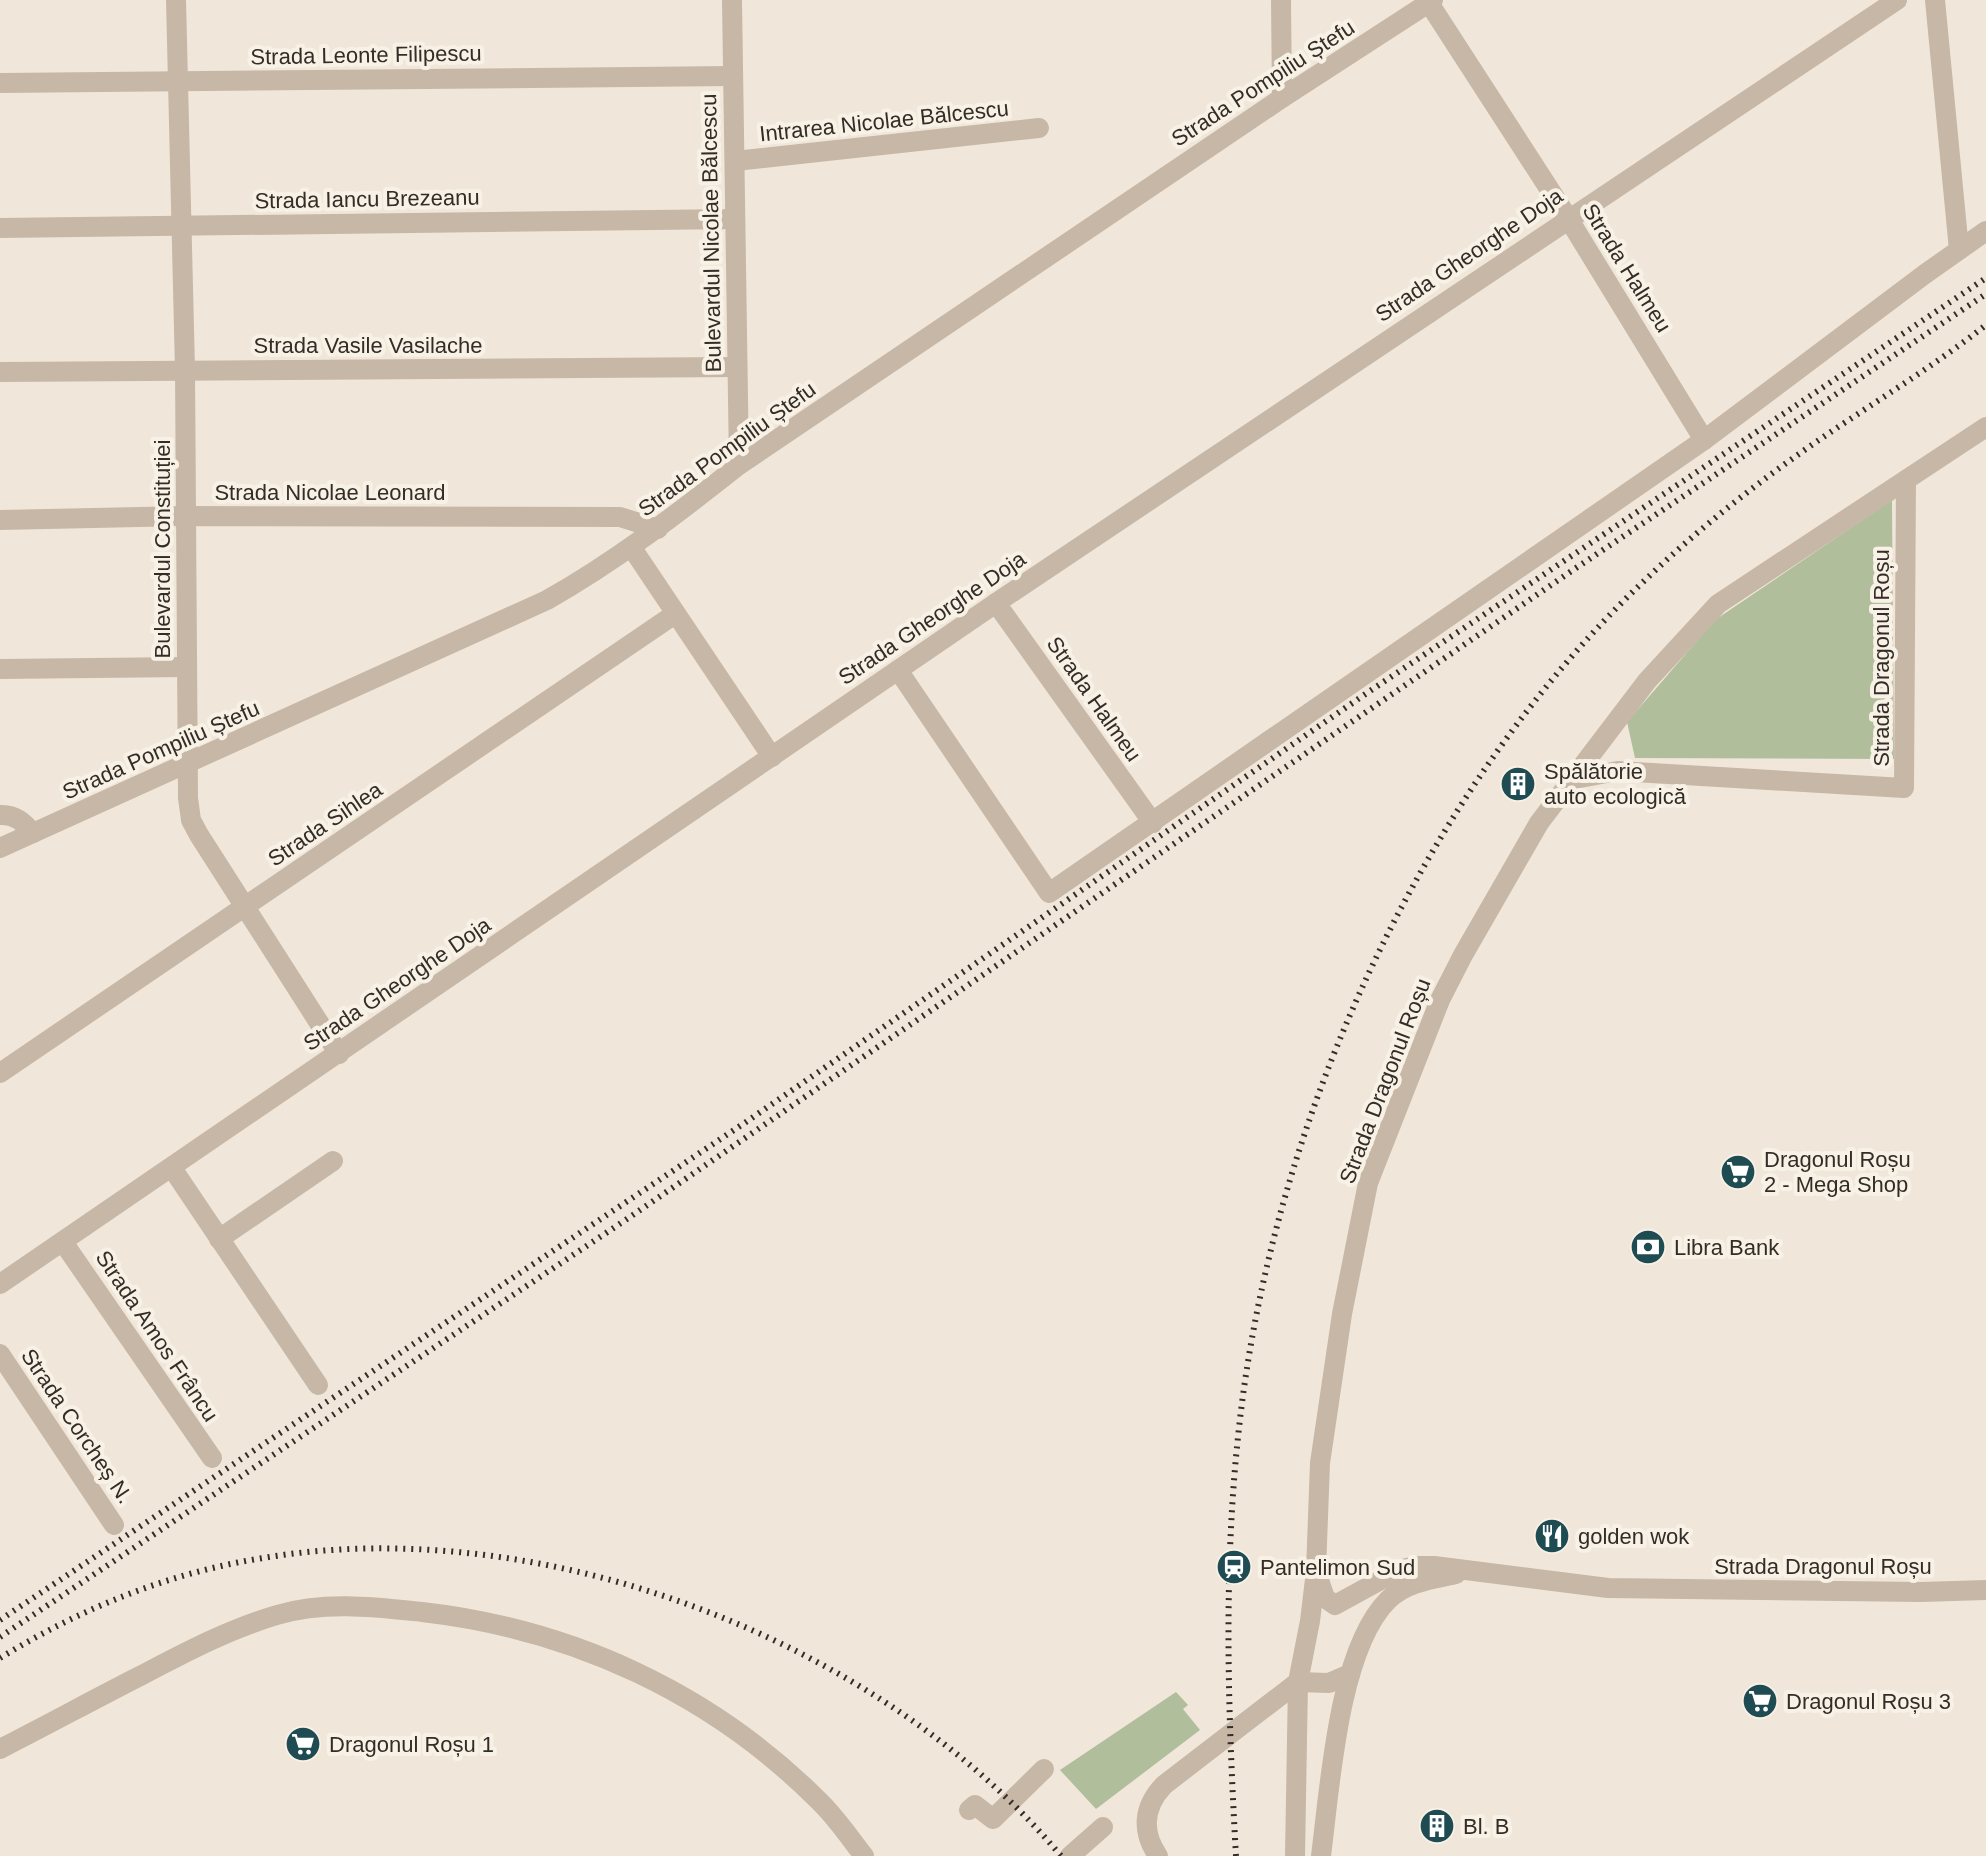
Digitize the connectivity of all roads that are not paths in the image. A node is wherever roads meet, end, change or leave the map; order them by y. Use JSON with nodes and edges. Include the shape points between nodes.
{"nodes":[{"id":1,"x":176,"y":0,"type":"edge"},
{"id":2,"x":732,"y":0,"type":"edge"},
{"id":3,"x":1281,"y":0,"type":"edge"},
{"id":4,"x":1897,"y":0,"type":"edge"},
{"id":5,"x":1935,"y":0,"type":"edge"},
{"id":6,"x":1431,"y":1,"type":"edge"},
{"id":7,"x":733,"y":76,"type":"junction"},
{"id":8,"x":178,"y":81,"type":"junction"},
{"id":9,"x":0,"y":83,"type":"edge"},
{"id":10,"x":1282,"y":98,"type":"junction"},
{"id":11,"x":1039,"y":128,"type":"dead end"},
{"id":12,"x":735,"y":161,"type":"junction"},
{"id":13,"x":1568,"y":218,"type":"junction"},
{"id":14,"x":735,"y":219,"type":"junction"},
{"id":15,"x":182,"y":225,"type":"junction"},
{"id":16,"x":0,"y":228,"type":"edge"},
{"id":17,"x":1986,"y":231,"type":"edge"},
{"id":18,"x":1959,"y":250,"type":"junction"},
{"id":19,"x":737,"y":367,"type":"junction"},
{"id":20,"x":185,"y":370,"type":"junction"},
{"id":21,"x":0,"y":372,"type":"edge"},
{"id":22,"x":1986,"y":427,"type":"edge"},
{"id":23,"x":1704,"y":440,"type":"junction"},
{"id":24,"x":739,"y":465,"type":"junction"},
{"id":25,"x":1906,"y":480,"type":"junction"},
{"id":26,"x":186,"y":516,"type":"junction"},
{"id":27,"x":0,"y":520,"type":"edge"},
{"id":28,"x":658,"y":529,"type":"junction"},
{"id":29,"x":632,"y":548,"type":"junction"},
{"id":30,"x":996,"y":603,"type":"junction"},
{"id":31,"x":675,"y":614,"type":"junction"},
{"id":32,"x":187,"y":667,"type":"junction"},
{"id":33,"x":0,"y":669,"type":"edge"},
{"id":34,"x":898,"y":670,"type":"junction"},
{"id":35,"x":772,"y":757,"type":"junction"},
{"id":36,"x":188,"y":765,"type":"junction"},
{"id":37,"x":1569,"y":780,"type":"junction"},
{"id":38,"x":0,"y":815,"type":"edge"},
{"id":39,"x":1153,"y":823,"type":"junction"},
{"id":40,"x":33,"y":833,"type":"junction"},
{"id":41,"x":0,"y":848,"type":"edge"},
{"id":42,"x":244,"y":908,"type":"junction"},
{"id":43,"x":339,"y":1054,"type":"junction"},
{"id":44,"x":0,"y":1073,"type":"edge"},
{"id":45,"x":333,"y":1161,"type":"dead end"},
{"id":46,"x":172,"y":1168,"type":"junction"},
{"id":47,"x":219,"y":1239,"type":"junction"},
{"id":48,"x":63,"y":1242,"type":"junction"},
{"id":49,"x":0,"y":1284,"type":"edge"},
{"id":50,"x":0,"y":1354,"type":"edge"},
{"id":51,"x":318,"y":1385,"type":"dead end"},
{"id":52,"x":212,"y":1458,"type":"dead end"},
{"id":53,"x":114,"y":1525,"type":"dead end"},
{"id":54,"x":1316,"y":1571,"type":"junction"},
{"id":55,"x":1468,"y":1571,"type":"junction"},
{"id":56,"x":1986,"y":1590,"type":"edge"},
{"id":57,"x":1350,"y":1674,"type":"junction"},
{"id":58,"x":1298,"y":1682,"type":"junction"},
{"id":59,"x":0,"y":1749,"type":"edge"},
{"id":60,"x":1044,"y":1769,"type":"dead end"},
{"id":61,"x":969,"y":1810,"type":"dead end"},
{"id":62,"x":1103,"y":1827,"type":"dead end"},
{"id":63,"x":864,"y":1856,"type":"edge"},
{"id":64,"x":1070,"y":1856,"type":"edge"},
{"id":65,"x":1158,"y":1856,"type":"edge"},
{"id":66,"x":1295,"y":1856,"type":"edge"},
{"id":67,"x":1321,"y":1856,"type":"edge"}],
"edges":[{"from":1,"to":8,"type":"street","name":"Bulevardul Constituției"},
{"from":2,"to":7,"type":"street","name":"Bulevardul Nicolae Bălcescu"},
{"from":3,"to":10,"type":"street"},
{"from":4,"to":13,"type":"street","name":"Strada Gheorghe Doja"},
{"from":5,"to":18,"type":"street"},
{"from":6,"to":10,"type":"street","name":"Strada Pompiliu Ștefu"},
{"from":6,"to":13,"type":"street","name":"Strada Halmeu"},
{"from":7,"to":8,"type":"street","name":"Strada Leonte Filipescu"},
{"from":7,"to":12,"type":"street","name":"Bulevardul Nicolae Bălcescu"},
{"from":8,"to":9,"type":"street","name":"Strada Leonte Filipescu"},
{"from":8,"to":15,"type":"street","name":"Bulevardul Constituției"},
{"from":10,"to":24,"type":"street","name":"Strada Pompiliu Ștefu"},
{"from":11,"to":12,"type":"street","name":"Intrarea Nicolae Bălcescu"},
{"from":12,"to":14,"type":"street","name":"Bulevardul Nicolae Bălcescu"},
{"from":13,"to":23,"type":"street","name":"Strada Halmeu"},
{"from":13,"to":30,"type":"street","name":"Strada Gheorghe Doja"},
{"from":14,"to":15,"type":"street","name":"Strada Iancu Brezeanu"},
{"from":14,"to":19,"type":"street","name":"Bulevardul Nicolae Bălcescu"},
{"from":15,"to":16,"type":"street","name":"Strada Iancu Brezeanu"},
{"from":15,"to":20,"type":"street","name":"Bulevardul Constituției"},
{"from":17,"to":18,"type":"street"},
{"from":18,"to":23,"type":"street"},
{"from":19,"to":20,"type":"street","name":"Strada Vasile Vasilache"},
{"from":19,"to":24,"type":"street","name":"Bulevardul Nicolae Bălcescu"},
{"from":20,"to":21,"type":"street","name":"Strada Vasile Vasilache"},
{"from":20,"to":26,"type":"street","name":"Bulevardul Constituției"},
{"from":22,"to":25,"type":"street","name":"Strada Dragonul Roșu"},
{"from":23,"to":39,"type":"street"},
{"from":24,"to":28,"type":"street","name":"Strada Pompiliu Ștefu"},
{"from":25,"to":37,"type":"street","name":"Strada Dragonul Roșu","via":[[1718,604],[1647,681]]},
{"from":25,"to":37,"type":"street","name":"Strada Dragonul Roșu","via":[[1904,788],[1618,771]]},
{"from":26,"to":27,"type":"street","name":"Strada Nicolae Leonard"},
{"from":26,"to":28,"type":"street","name":"Strada Nicolae Leonard","via":[[620,517]]},
{"from":26,"to":32,"type":"street","name":"Bulevardul Constituției"},
{"from":28,"to":29,"type":"street","name":"Strada Pompiliu Ștefu"},
{"from":29,"to":31,"type":"street"},
{"from":29,"to":36,"type":"street","name":"Strada Pompiliu Ștefu","via":[[547,600]]},
{"from":30,"to":34,"type":"street","name":"Strada Gheorghe Doja"},
{"from":30,"to":39,"type":"street","name":"Strada Halmeu"},
{"from":31,"to":35,"type":"street"},
{"from":31,"to":42,"type":"street","name":"Strada Sihlea"},
{"from":32,"to":33,"type":"street"},
{"from":32,"to":36,"type":"street","name":"Bulevardul Constituției"},
{"from":34,"to":35,"type":"street","name":"Strada Gheorghe Doja"},
{"from":34,"to":39,"type":"street","via":[[1049,893]]},
{"from":35,"to":43,"type":"street","name":"Strada Gheorghe Doja"},
{"from":36,"to":40,"type":"street","name":"Strada Pompiliu Ștefu"},
{"from":36,"to":42,"type":"street","name":"Bulevardul Constituției","via":[[191,820]]},
{"from":37,"to":54,"type":"street","name":"Strada Dragonul Roșu","via":[[1463,955],[1368,1183],[1323,1441]]},
{"from":38,"to":40,"type":"street","via":[[24,822]]},
{"from":40,"to":41,"type":"street","name":"Strada Pompiliu Ștefu"},
{"from":42,"to":43,"type":"street","name":"Bulevardul Constituției"},
{"from":42,"to":44,"type":"street","name":"Strada Sihlea"},
{"from":43,"to":46,"type":"street","name":"Strada Gheorghe Doja"},
{"from":45,"to":47,"type":"street"},
{"from":46,"to":47,"type":"street"},
{"from":46,"to":48,"type":"street","name":"Strada Gheorghe Doja"},
{"from":47,"to":51,"type":"street"},
{"from":48,"to":49,"type":"street","name":"Strada Gheorghe Doja"},
{"from":48,"to":52,"type":"street","name":"Strada Amos Frâncu"},
{"from":50,"to":53,"type":"street","name":"Strada Corcheș N."},
{"from":54,"to":55,"type":"street","name":"Strada Dragonul Roșu","via":[[1325,1598],[1335,1605],[1399,1570],[1434,1566]]},
{"from":54,"to":58,"type":"street","name":"Strada Dragonul Roșu"},
{"from":55,"to":56,"type":"street","name":"Strada Dragonul Roșu","via":[[1608,1588]]},
{"from":55,"to":57,"type":"street","name":"Strada Dragonul Roșu","via":[[1420,1582],[1388,1600],[1359,1647]]},
{"from":57,"to":58,"type":"street","via":[[1329,1683]]},
{"from":57,"to":67,"type":"street","name":"Strada Dragonul Roșu","via":[[1336,1733]]},
{"from":58,"to":65,"type":"street","via":[[1154,1795],[1145,1821]]},
{"from":58,"to":66,"type":"street","name":"Strada Dragonul Roșu"},
{"from":59,"to":63,"type":"street","via":[[211,1639],[278,1614],[358,1607],[466,1617],[592,1651],[658,1682],[772,1757],[820,1802]]},
{"from":60,"to":61,"type":"street","via":[[993,1819],[975,1805]]},
{"from":62,"to":64,"type":"street"}]}
